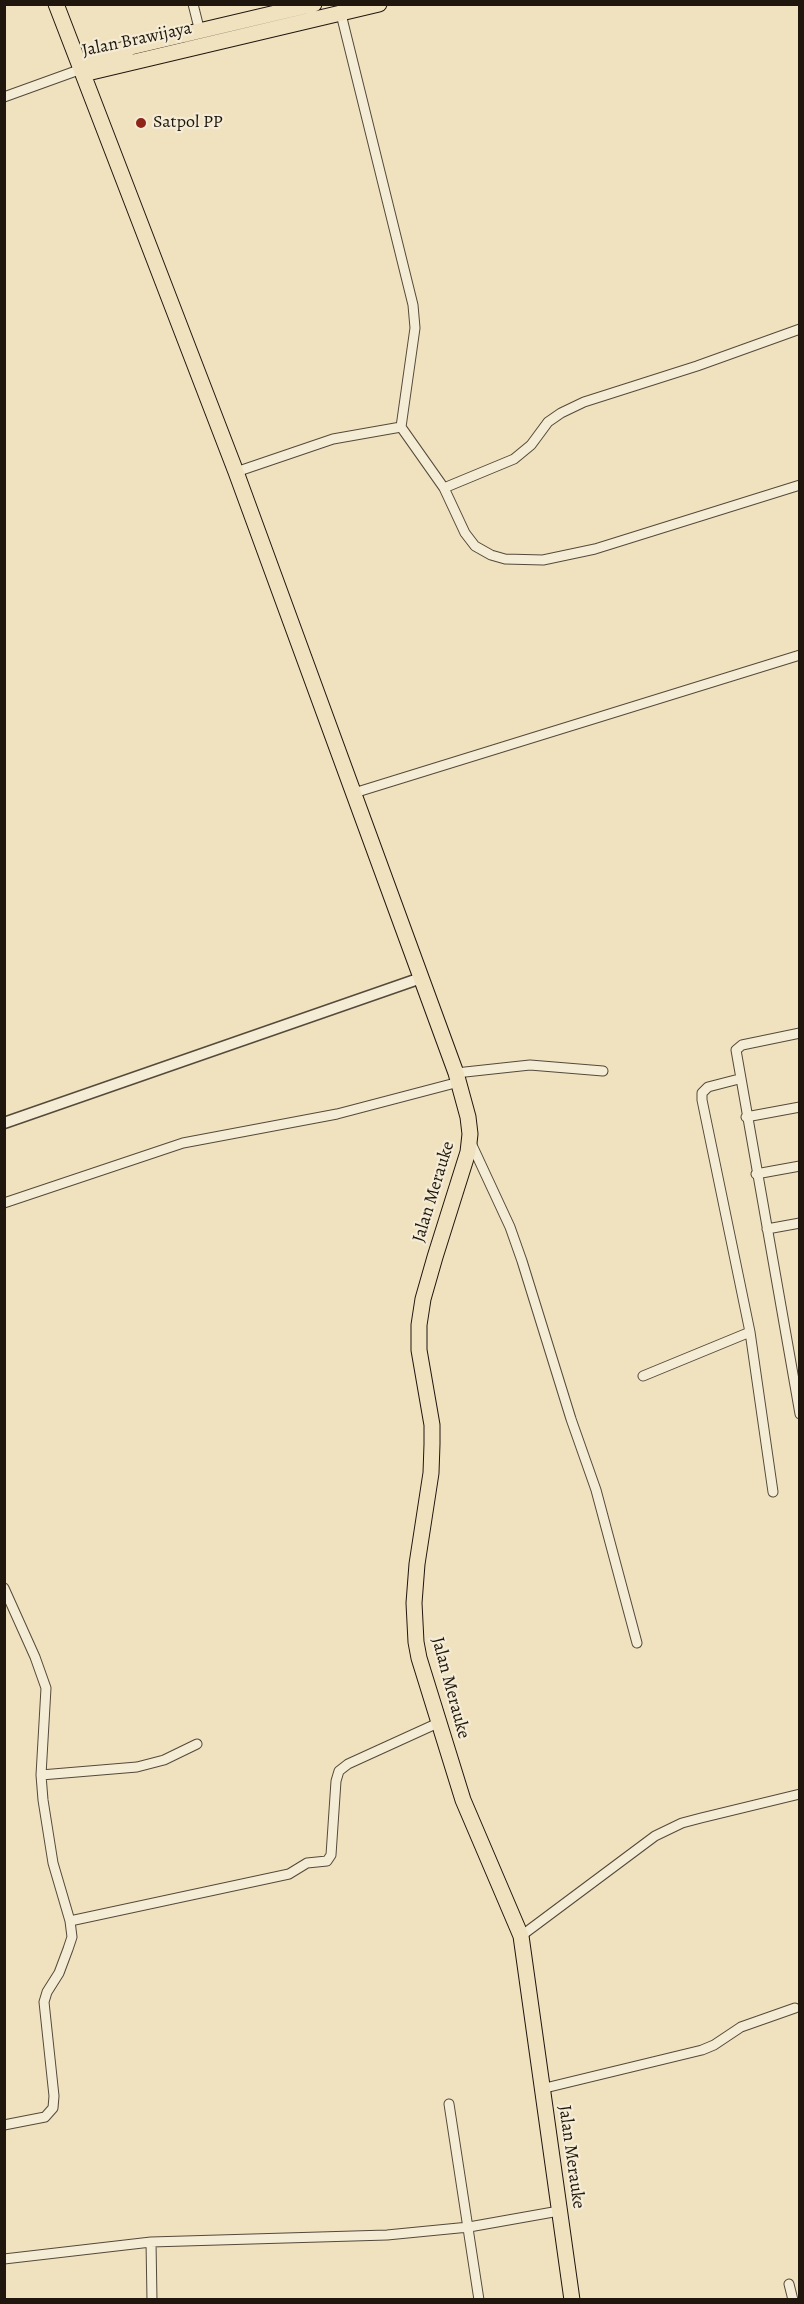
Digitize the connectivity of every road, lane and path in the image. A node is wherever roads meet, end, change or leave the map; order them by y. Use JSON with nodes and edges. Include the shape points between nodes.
{"nodes":[{"id":1,"x":56,"y":4,"type":"edge"},
{"id":2,"x":193,"y":4,"type":"edge"},
{"id":3,"x":314,"y":4,"type":"edge"},
{"id":4,"x":377,"y":5,"type":"edge"},
{"id":5,"x":287,"y":8,"type":"edge"},
{"id":6,"x":341,"y":14,"type":"junction"},
{"id":7,"x":200,"y":32,"type":"junction"},
{"id":8,"x":219,"y":35,"type":"junction"},
{"id":9,"x":80,"y":70,"type":"junction"},
{"id":10,"x":4,"y":97,"type":"edge"},
{"id":11,"x":800,"y":329,"type":"edge"},
{"id":12,"x":401,"y":426,"type":"junction"},
{"id":13,"x":236,"y":472,"type":"junction"},
{"id":14,"x":800,"y":484,"type":"edge"},
{"id":15,"x":444,"y":488,"type":"junction"},
{"id":16,"x":800,"y":655,"type":"edge"},
{"id":17,"x":354,"y":793,"type":"junction"},
{"id":18,"x":421,"y":978,"type":"junction"},
{"id":19,"x":800,"y":1034,"type":"edge"},
{"id":20,"x":603,"y":1071,"type":"dead end"},
{"id":21,"x":458,"y":1077,"type":"junction"},
{"id":22,"x":739,"y":1079,"type":"junction"},
{"id":23,"x":800,"y":1107,"type":"edge"},
{"id":24,"x":746,"y":1117,"type":"junction"},
{"id":25,"x":4,"y":1124,"type":"edge"},
{"id":26,"x":470,"y":1140,"type":"junction"},
{"id":27,"x":800,"y":1166,"type":"edge"},
{"id":28,"x":756,"y":1174,"type":"junction"},
{"id":29,"x":4,"y":1203,"type":"edge"},
{"id":30,"x":800,"y":1223,"type":"edge"},
{"id":31,"x":767,"y":1228,"type":"junction"},
{"id":32,"x":750,"y":1332,"type":"junction"},
{"id":33,"x":643,"y":1376,"type":"dead end"},
{"id":34,"x":800,"y":1414,"type":"edge"},
{"id":35,"x":773,"y":1492,"type":"dead end"},
{"id":36,"x":4,"y":1588,"type":"edge"},
{"id":37,"x":637,"y":1643,"type":"dead end"},
{"id":38,"x":438,"y":1722,"type":"junction"},
{"id":39,"x":197,"y":1744,"type":"dead end"},
{"id":40,"x":41,"y":1775,"type":"junction"},
{"id":41,"x":800,"y":1794,"type":"edge"},
{"id":42,"x":70,"y":1921,"type":"junction"},
{"id":43,"x":521,"y":1936,"type":"junction"},
{"id":44,"x":795,"y":2008,"type":"dead end"},
{"id":45,"x":541,"y":2089,"type":"junction"},
{"id":46,"x":448,"y":2104,"type":"dead end"},
{"id":47,"x":4,"y":2125,"type":"edge"},
{"id":48,"x":559,"y":2211,"type":"junction"},
{"id":49,"x":469,"y":2226,"type":"junction"},
{"id":50,"x":151,"y":2242,"type":"junction"},
{"id":51,"x":4,"y":2259,"type":"edge"},
{"id":52,"x":789,"y":2284,"type":"dead end"},
{"id":53,"x":152,"y":2300,"type":"edge"},
{"id":54,"x":479,"y":2300,"type":"edge"},
{"id":55,"x":572,"y":2300,"type":"edge"},
{"id":56,"x":794,"y":2300,"type":"edge"}],
"edges":[{"from":1,"to":9,"type":"highway","name":"Jalan Merauke"},
{"from":2,"to":7,"type":"street"},
{"from":3,"to":5,"type":"highway","name":"Jalan Brawijaya"},
{"from":4,"to":6,"type":"highway","name":"Jalan Brawijaya"},
{"from":5,"to":8,"type":"highway","name":"Jalan Brawijaya"},
{"from":6,"to":8,"type":"highway","name":"Jalan Brawijaya"},
{"from":6,"to":12,"type":"street","via":[[413,305],[415,328]]},
{"from":7,"to":8,"type":"highway","name":"Jalan Brawijaya"},
{"from":7,"to":9,"type":"highway","name":"Jalan Brawijaya","via":[[131,47]]},
{"from":8,"to":9,"type":"highway","name":"Jalan Brawijaya"},
{"from":9,"to":10,"type":"street"},
{"from":9,"to":13,"type":"highway","name":"Jalan Merauke"},
{"from":11,"to":15,"type":"street","via":[[584,402],[548,422],[531,445],[514,459]]},
{"from":12,"to":13,"type":"street","via":[[333,439]]},
{"from":12,"to":15,"type":"street"},
{"from":13,"to":17,"type":"highway","name":"Jalan Merauke"},
{"from":14,"to":15,"type":"street","via":[[595,549],[532,561],[490,555],[475,546]]},
{"from":16,"to":17,"type":"street"},
{"from":17,"to":18,"type":"highway","name":"Jalan Merauke"},
{"from":18,"to":21,"type":"highway","name":"Jalan Merauke"},
{"from":18,"to":25,"type":"street"},
{"from":19,"to":22,"type":"street","via":[[738,1047]]},
{"from":20,"to":21,"type":"street","via":[[530,1065]]},
{"from":21,"to":26,"type":"highway","name":"Jalan Merauke"},
{"from":21,"to":29,"type":"street","via":[[337,1113],[183,1143]]},
{"from":22,"to":24,"type":"street"},
{"from":22,"to":32,"type":"street","via":[[708,1087],[702,1100]]},
{"from":23,"to":24,"type":"street"},
{"from":24,"to":28,"type":"street"},
{"from":26,"to":37,"type":"street","via":[[522,1261],[596,1490]]},
{"from":26,"to":38,"type":"highway","name":"Jalan Merauke","via":[[423,1299],[418,1336],[432,1444],[414,1603],[419,1658]]},
{"from":27,"to":28,"type":"street"},
{"from":28,"to":31,"type":"street"},
{"from":30,"to":31,"type":"street"},
{"from":31,"to":34,"type":"street"},
{"from":32,"to":33,"type":"street"},
{"from":32,"to":35,"type":"street"},
{"from":36,"to":40,"type":"street","via":[[46,1688]]},
{"from":38,"to":42,"type":"street","via":[[342,1767],[337,1776],[331,1855],[327,1861],[306,1863],[289,1874]]},
{"from":38,"to":43,"type":"highway","name":"Jalan Merauke","via":[[463,1800]]},
{"from":39,"to":40,"type":"street","via":[[164,1760],[137,1767]]},
{"from":40,"to":42,"type":"street","via":[[51,1852]]},
{"from":41,"to":43,"type":"street","via":[[692,1821],[655,1836]]},
{"from":42,"to":47,"type":"street","via":[[72,1937],[44,2002],[53,2108],[45,2117]]},
{"from":43,"to":45,"type":"highway","name":"Jalan Merauke"},
{"from":44,"to":45,"type":"street","via":[[746,2025],[702,2050]]},
{"from":45,"to":48,"type":"highway","name":"Jalan Merauke"},
{"from":46,"to":49,"type":"street"},
{"from":48,"to":49,"type":"street"},
{"from":48,"to":55,"type":"highway","name":"Jalan Merauke"},
{"from":49,"to":50,"type":"street","via":[[387,2235]]},
{"from":49,"to":54,"type":"street"},
{"from":50,"to":51,"type":"street"},
{"from":50,"to":53,"type":"street"},
{"from":52,"to":56,"type":"street"}]}
